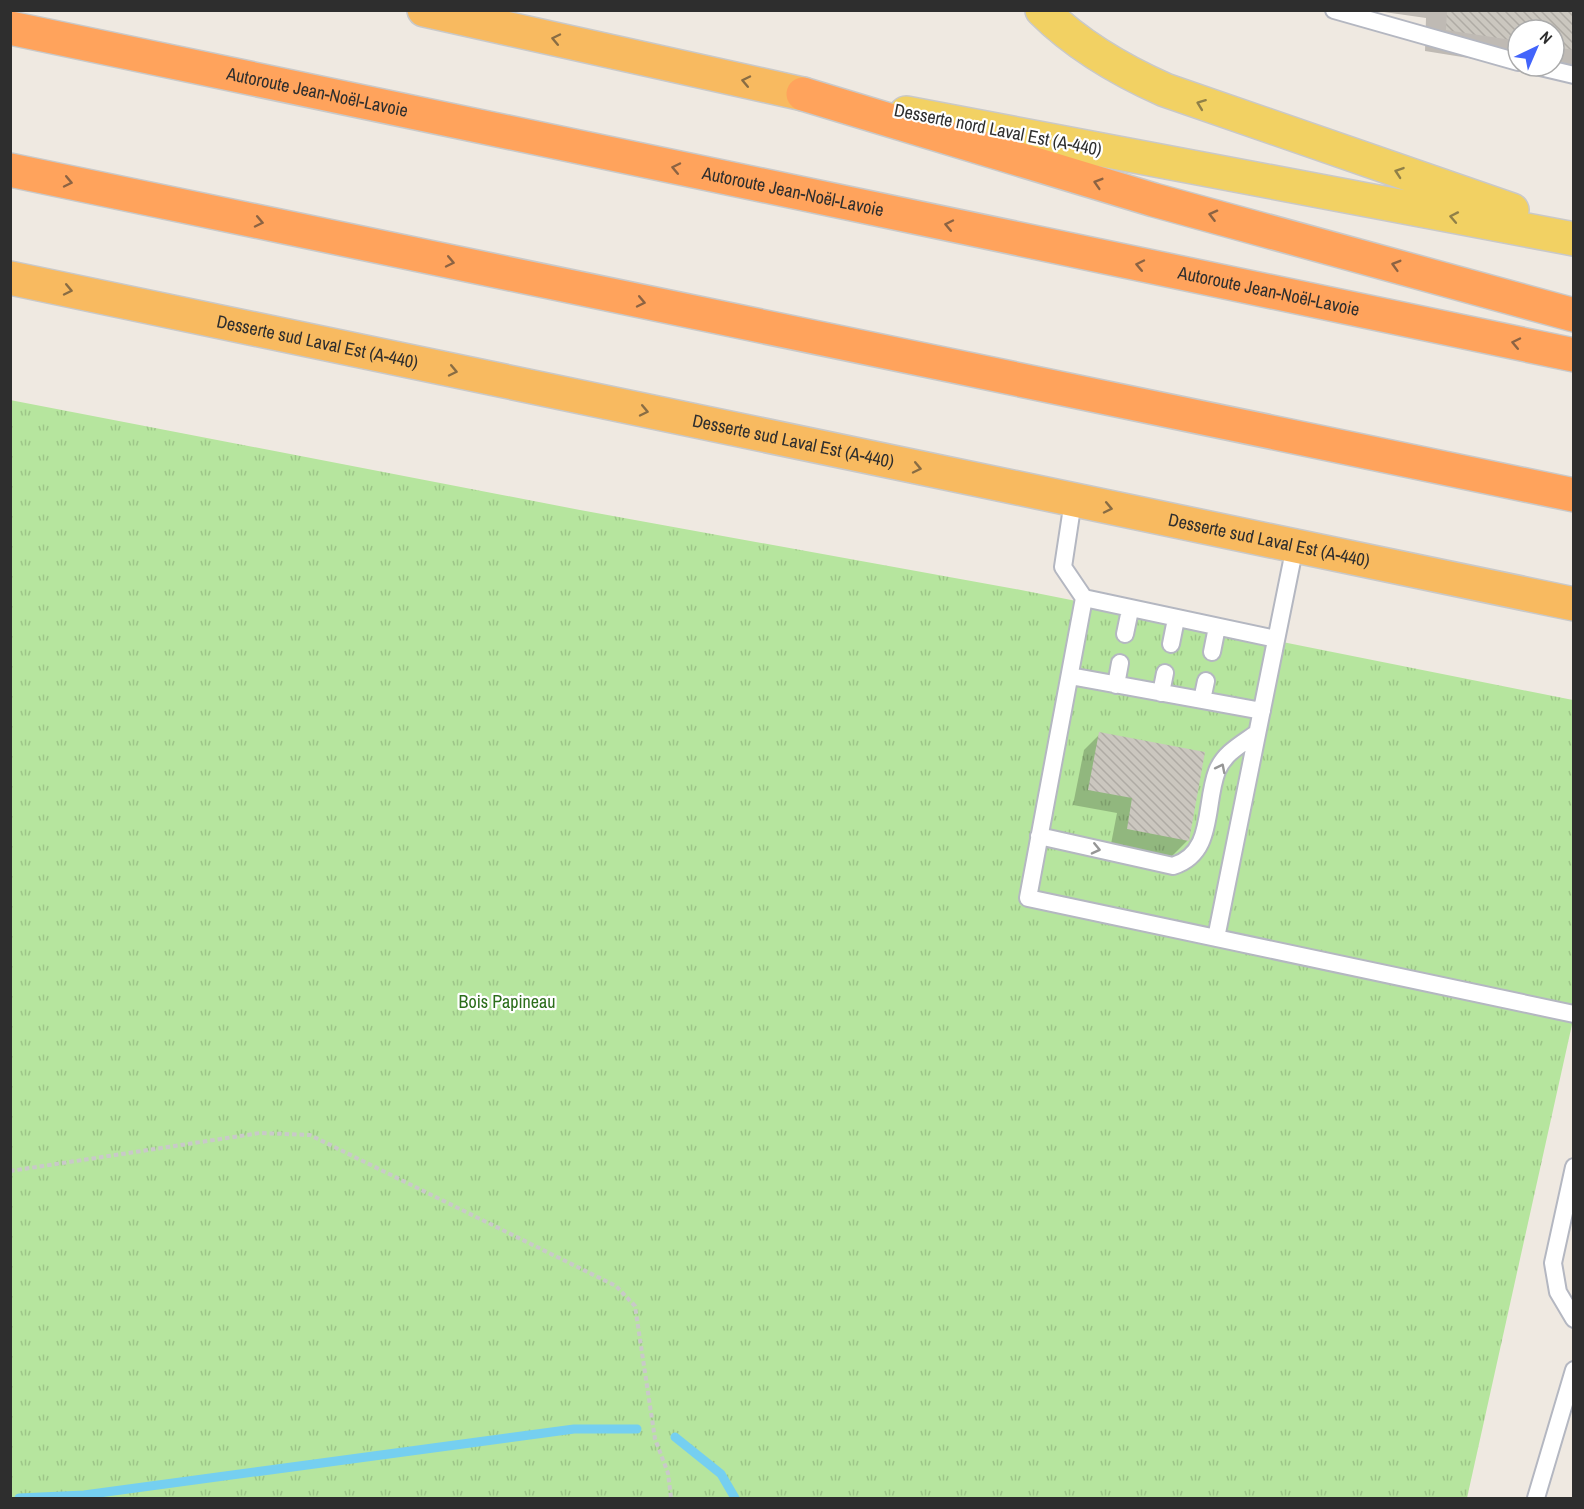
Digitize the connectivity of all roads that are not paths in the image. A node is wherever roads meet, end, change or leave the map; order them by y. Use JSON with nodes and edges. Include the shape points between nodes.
{"nodes":[{"id":1,"x":424,"y":10,"type":"edge"},
{"id":2,"x":1042,"y":10,"type":"edge"},
{"id":3,"x":1334,"y":10,"type":"edge"},
{"id":4,"x":10,"y":28,"type":"edge"},
{"id":5,"x":1506,"y":59,"type":"edge"},
{"id":6,"x":803,"y":94,"type":"junction"},
{"id":7,"x":10,"y":170,"type":"edge"},
{"id":8,"x":1574,"y":231,"type":"edge"},
{"id":9,"x":1574,"y":239,"type":"edge"},
{"id":10,"x":10,"y":278,"type":"edge"},
{"id":11,"x":1574,"y":315,"type":"edge"},
{"id":12,"x":1574,"y":355,"type":"edge"},
{"id":13,"x":1574,"y":495,"type":"edge"},
{"id":14,"x":1073,"y":501,"type":"junction"},
{"id":15,"x":1295,"y":546,"type":"junction"},
{"id":16,"x":1084,"y":598,"type":"junction"},
{"id":17,"x":1574,"y":604,"type":"edge"},
{"id":18,"x":1130,"y":610,"type":"junction"},
{"id":19,"x":1176,"y":619,"type":"junction"},
{"id":20,"x":1217,"y":627,"type":"junction"},
{"id":21,"x":1125,"y":634,"type":"dead end"},
{"id":22,"x":1276,"y":639,"type":"junction"},
{"id":23,"x":1171,"y":644,"type":"dead end"},
{"id":24,"x":1212,"y":652,"type":"dead end"},
{"id":25,"x":1120,"y":663,"type":"dead end"},
{"id":26,"x":1165,"y":673,"type":"dead end"},
{"id":27,"x":1070,"y":676,"type":"junction"},
{"id":28,"x":1206,"y":681,"type":"dead end"},
{"id":29,"x":1116,"y":685,"type":"junction"},
{"id":30,"x":1161,"y":693,"type":"junction"},
{"id":31,"x":1202,"y":700,"type":"junction"},
{"id":32,"x":1262,"y":711,"type":"junction"},
{"id":33,"x":1257,"y":733,"type":"junction"},
{"id":34,"x":1040,"y":836,"type":"junction"},
{"id":35,"x":1216,"y":938,"type":"junction"},
{"id":36,"x":1574,"y":1014,"type":"edge"},
{"id":37,"x":1574,"y":1167,"type":"edge"},
{"id":38,"x":1574,"y":1319,"type":"edge"},
{"id":39,"x":1574,"y":1370,"type":"edge"},
{"id":40,"x":1536,"y":1498,"type":"edge"}],
"edges":[{"from":6,"to":1,"type":"highway","name":"Desserte nord Laval Est (A-440)","one_way":true},
{"from":8,"to":2,"type":"main road","one_way":true,"via":[[1165,90],[1113,64]]},
{"from":3,"to":5,"type":"lane"},
{"from":12,"to":4,"type":"highway","name":"Autoroute Jean-Noël-Lavoie","one_way":true},
{"from":9,"to":6,"type":"main road","name":"Desserte nord Laval Est (A-440)","one_way":true},
{"from":11,"to":6,"type":"highway","one_way":true,"via":[[1154,200]]},
{"from":7,"to":13,"type":"highway","one_way":true},
{"from":10,"to":14,"type":"highway","name":"Desserte sud Laval Est (A-440)","one_way":true},
{"from":14,"to":15,"type":"highway","name":"Desserte sud Laval Est (A-440)","one_way":true},
{"from":14,"to":16,"type":"lane","via":[[1063,567]]},
{"from":15,"to":17,"type":"highway","name":"Desserte sud Laval Est (A-440)"},
{"from":15,"to":22,"type":"lane"},
{"from":16,"to":18,"type":"lane"},
{"from":16,"to":27,"type":"lane"},
{"from":18,"to":19,"type":"lane"},
{"from":18,"to":21,"type":"lane"},
{"from":19,"to":20,"type":"lane"},
{"from":19,"to":23,"type":"lane"},
{"from":20,"to":22,"type":"lane"},
{"from":20,"to":24,"type":"lane"},
{"from":22,"to":32,"type":"lane"},
{"from":25,"to":29,"type":"lane"},
{"from":26,"to":30,"type":"lane"},
{"from":27,"to":29,"type":"lane"},
{"from":27,"to":34,"type":"lane"},
{"from":28,"to":31,"type":"lane"},
{"from":29,"to":30,"type":"lane"},
{"from":30,"to":31,"type":"lane"},
{"from":31,"to":32,"type":"lane"},
{"from":32,"to":33,"type":"lane"},
{"from":34,"to":33,"type":"lane","one_way":true,"via":[[1173,866],[1185,863],[1197,853],[1203,840],[1217,770],[1230,752]]},
{"from":33,"to":35,"type":"lane"},
{"from":34,"to":35,"type":"lane","via":[[1028,898]]},
{"from":35,"to":36,"type":"lane"},
{"from":37,"to":38,"type":"lane","via":[[1553,1263],[1558,1292]]},
{"from":39,"to":40,"type":"lane"}]}
